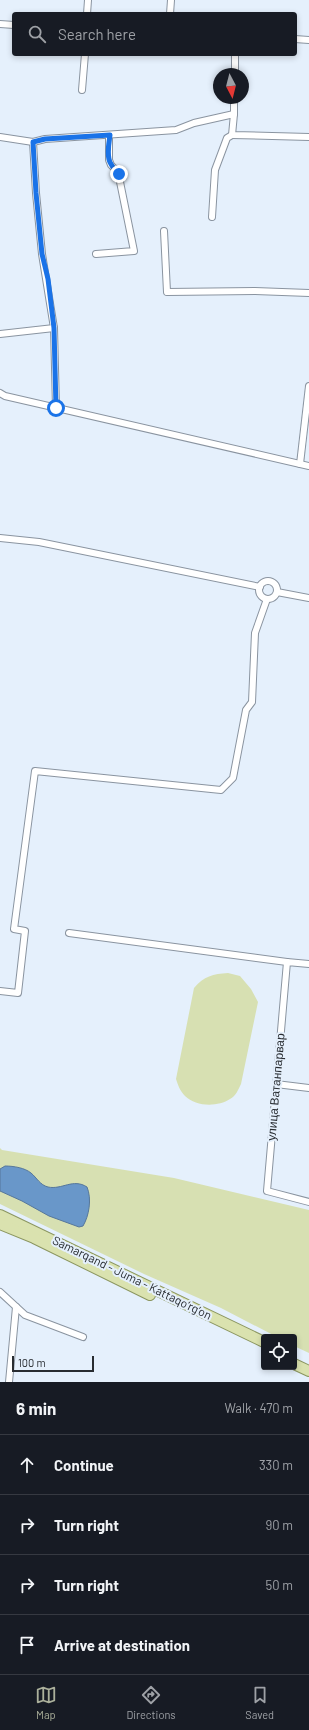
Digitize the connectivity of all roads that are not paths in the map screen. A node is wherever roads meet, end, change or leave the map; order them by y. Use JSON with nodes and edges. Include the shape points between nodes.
{"nodes":[{"id":1,"x":88,"y":0,"type":"edge"},
{"id":2,"x":171,"y":0,"type":"edge"},
{"id":3,"x":87,"y":12,"type":"edge"},
{"id":4,"x":170,"y":12,"type":"edge"},
{"id":5,"x":0,"y":24,"type":"edge"},
{"id":6,"x":12,"y":24,"type":"edge"},
{"id":7,"x":297,"y":39,"type":"edge"},
{"id":8,"x":309,"y":40,"type":"edge"},
{"id":9,"x":85,"y":56,"type":"edge"},
{"id":10,"x":235,"y":56,"type":"edge"},
{"id":11,"x":235,"y":68,"type":"edge"},
{"id":12,"x":82,"y":90,"type":"dead end"},
{"id":13,"x":234,"y":104,"type":"edge"},
{"id":14,"x":234,"y":114,"type":"junction"},
{"id":15,"x":110,"y":135,"type":"junction"},
{"id":16,"x":232,"y":135,"type":"junction"},
{"id":17,"x":0,"y":137,"type":"edge"},
{"id":18,"x":309,"y":137,"type":"edge"},
{"id":19,"x":33,"y":142,"type":"junction"},
{"id":20,"x":212,"y":216,"type":"dead end"},
{"id":21,"x":164,"y":231,"type":"dead end"},
{"id":22,"x":96,"y":254,"type":"dead end"},
{"id":23,"x":309,"y":293,"type":"edge"},
{"id":24,"x":54,"y":328,"type":"junction"},
{"id":25,"x":0,"y":334,"type":"edge"},
{"id":26,"x":309,"y":386,"type":"edge"},
{"id":27,"x":0,"y":393,"type":"edge"},
{"id":28,"x":56,"y":408,"type":"junction"},
{"id":29,"x":300,"y":464,"type":"junction"},
{"id":30,"x":309,"y":466,"type":"edge"},
{"id":31,"x":0,"y":538,"type":"edge"},
{"id":32,"x":260,"y":587,"type":"junction"},
{"id":33,"x":277,"y":592,"type":"junction"},
{"id":34,"x":309,"y":598,"type":"edge"},
{"id":35,"x":268,"y":599,"type":"junction"},
{"id":36,"x":69,"y":933,"type":"dead end"},
{"id":37,"x":287,"y":962,"type":"junction"},
{"id":38,"x":309,"y":964,"type":"edge"},
{"id":39,"x":0,"y":991,"type":"edge"},
{"id":40,"x":276,"y":1084,"type":"junction"},
{"id":41,"x":309,"y":1088,"type":"edge"},
{"id":42,"x":309,"y":1202,"type":"edge"},
{"id":43,"x":0,"y":1215,"type":"edge"},
{"id":44,"x":0,"y":1224,"type":"edge"},
{"id":45,"x":0,"y":1292,"type":"edge"},
{"id":46,"x":16,"y":1307,"type":"junction"},
{"id":47,"x":83,"y":1337,"type":"dead end"},
{"id":48,"x":261,"y":1341,"type":"edge"},
{"id":49,"x":261,"y":1348,"type":"edge"},
{"id":50,"x":297,"y":1358,"type":"edge"},
{"id":51,"x":309,"y":1364,"type":"edge"},
{"id":52,"x":297,"y":1365,"type":"edge"},
{"id":53,"x":309,"y":1371,"type":"edge"},
{"id":54,"x":9,"y":1382,"type":"edge"}],
"edges":[{"from":1,"to":3,"type":"street"},
{"from":2,"to":4,"type":"street"},
{"from":5,"to":6,"type":"street"},
{"from":7,"to":8,"type":"street"},
{"from":9,"to":12,"type":"street"},
{"from":10,"to":11,"type":"street"},
{"from":13,"to":14,"type":"street"},
{"from":14,"to":15,"type":"street","via":[[176,130]]},
{"from":14,"to":16,"type":"street"},
{"from":15,"to":19,"type":"street"},
{"from":15,"to":22,"type":"street","via":[[109,160],[118,172],[134,251]]},
{"from":16,"to":18,"type":"street"},
{"from":16,"to":20,"type":"street","via":[[227,138],[215,170]]},
{"from":17,"to":19,"type":"street"},
{"from":19,"to":24,"type":"street","via":[[41,247]]},
{"from":21,"to":23,"type":"street","via":[[167,292]]},
{"from":24,"to":25,"type":"street"},
{"from":24,"to":28,"type":"street"},
{"from":26,"to":29,"type":"street"},
{"from":27,"to":28,"type":"street"},
{"from":28,"to":29,"type":"street"},
{"from":29,"to":30,"type":"street"},
{"from":31,"to":32,"type":"street","via":[[39,542]]},
{"from":32,"to":33,"type":"street","via":[[264,583],[272,582]]},
{"from":32,"to":35,"type":"street","via":[[261,595]]},
{"from":33,"to":34,"type":"street"},
{"from":33,"to":35,"type":"street"},
{"from":35,"to":39,"type":"street","via":[[255,633],[252,702],[246,710],[233,778],[221,790],[35,771],[14,929],[25,930],[18,993]]},
{"from":36,"to":37,"type":"street"},
{"from":37,"to":38,"type":"street"},
{"from":37,"to":40,"type":"street","name":"улица Ватанпарвар"},
{"from":40,"to":41,"type":"street"},
{"from":40,"to":42,"type":"street","name":"улица Ватанпарвар","via":[[267,1191]]},
{"from":43,"to":48,"type":"main road","name":"Samarqand - Juma - Kattaqo‘rg‘on"},
{"from":44,"to":49,"type":"main road","name":"Samarqand - Juma - Kattaqo‘rg‘on"},
{"from":45,"to":46,"type":"street"},
{"from":46,"to":47,"type":"street","via":[[25,1315]]},
{"from":46,"to":54,"type":"street"},
{"from":50,"to":51,"type":"main road"},
{"from":52,"to":53,"type":"main road"}]}
